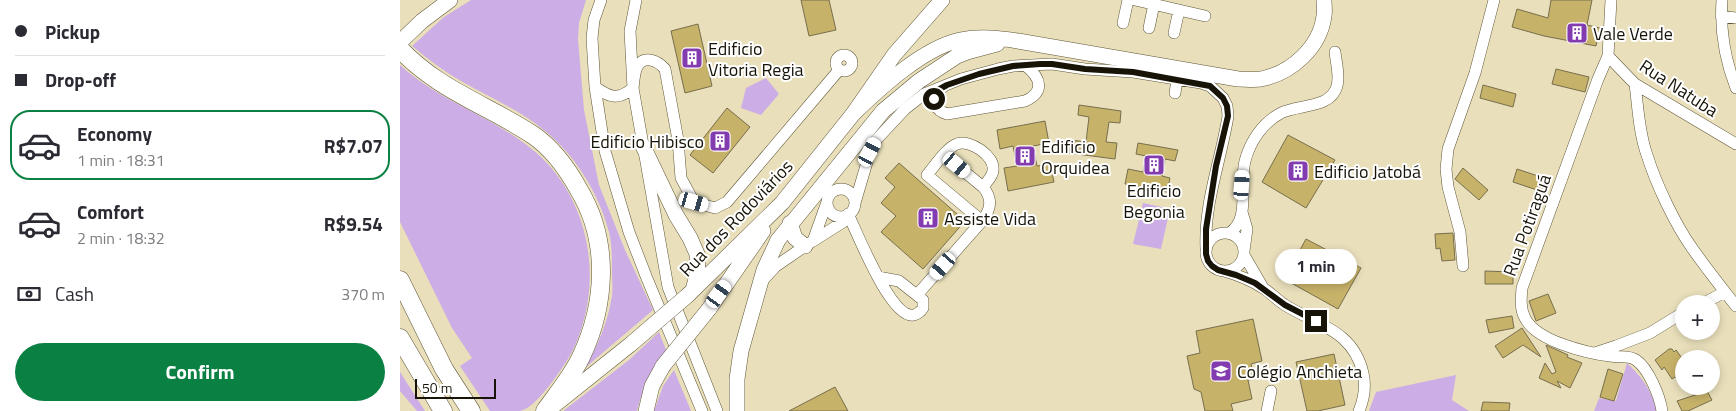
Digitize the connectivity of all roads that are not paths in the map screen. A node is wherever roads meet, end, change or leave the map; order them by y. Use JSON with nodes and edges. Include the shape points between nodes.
{"nodes":[{"id":1,"x":450,"y":0,"type":"edge"},
{"id":2,"x":601,"y":0,"type":"edge"},
{"id":3,"x":636,"y":0,"type":"edge"},
{"id":4,"x":927,"y":0,"type":"edge"},
{"id":5,"x":942,"y":0,"type":"edge"},
{"id":6,"x":1128,"y":0,"type":"edge"},
{"id":7,"x":1135,"y":0,"type":"edge"},
{"id":8,"x":1324,"y":0,"type":"edge"},
{"id":9,"x":1494,"y":0,"type":"edge"},
{"id":10,"x":1611,"y":0,"type":"edge"},
{"id":11,"x":1722,"y":0,"type":"edge"},
{"id":12,"x":1154,"y":4,"type":"junction"},
{"id":13,"x":1179,"y":10,"type":"junction"},
{"id":14,"x":1205,"y":16,"type":"dead end"},
{"id":15,"x":1721,"y":16,"type":"junction"},
{"id":16,"x":1736,"y":18,"type":"edge"},
{"id":17,"x":1123,"y":23,"type":"dead end"},
{"id":18,"x":1149,"y":28,"type":"dead end"},
{"id":19,"x":1174,"y":33,"type":"dead end"},
{"id":20,"x":1018,"y":41,"type":"junction"},
{"id":21,"x":400,"y":42,"type":"edge"},
{"id":22,"x":400,"y":49,"type":"edge"},
{"id":23,"x":1335,"y":52,"type":"dead end"},
{"id":24,"x":894,"y":55,"type":"junction"},
{"id":25,"x":1608,"y":56,"type":"junction"},
{"id":26,"x":1026,"y":66,"type":"junction"},
{"id":27,"x":839,"y":70,"type":"dead end"},
{"id":28,"x":1177,"y":80,"type":"junction"},
{"id":29,"x":1635,"y":84,"type":"junction"},
{"id":30,"x":947,"y":85,"type":"junction"},
{"id":31,"x":595,"y":87,"type":"junction"},
{"id":32,"x":633,"y":88,"type":"junction"},
{"id":33,"x":1736,"y":88,"type":"edge"},
{"id":34,"x":1175,"y":93,"type":"dead end"},
{"id":35,"x":853,"y":114,"type":"junction"},
{"id":36,"x":1736,"y":144,"type":"edge"},
{"id":37,"x":643,"y":146,"type":"junction"},
{"id":38,"x":828,"y":146,"type":"junction"},
{"id":39,"x":944,"y":155,"type":"junction"},
{"id":40,"x":823,"y":184,"type":"junction"},
{"id":41,"x":982,"y":187,"type":"junction"},
{"id":42,"x":827,"y":202,"type":"junction"},
{"id":43,"x":782,"y":203,"type":"junction"},
{"id":44,"x":855,"y":203,"type":"junction"},
{"id":45,"x":1242,"y":212,"type":"junction"},
{"id":46,"x":848,"y":214,"type":"junction"},
{"id":47,"x":982,"y":221,"type":"junction"},
{"id":48,"x":790,"y":223,"type":"junction"},
{"id":49,"x":1229,"y":233,"type":"junction"},
{"id":50,"x":809,"y":243,"type":"junction"},
{"id":51,"x":1206,"y":248,"type":"junction"},
{"id":52,"x":1244,"y":254,"type":"junction"},
{"id":53,"x":1463,"y":266,"type":"dead end"},
{"id":54,"x":1224,"y":271,"type":"junction"},
{"id":55,"x":878,"y":277,"type":"junction"},
{"id":56,"x":400,"y":280,"type":"edge"},
{"id":57,"x":759,"y":285,"type":"junction"},
{"id":58,"x":1265,"y":289,"type":"junction"},
{"id":59,"x":1725,"y":292,"type":"junction"},
{"id":60,"x":691,"y":293,"type":"junction"},
{"id":61,"x":917,"y":295,"type":"junction"},
{"id":62,"x":1719,"y":295,"type":"edge"},
{"id":63,"x":1736,"y":306,"type":"edge"},
{"id":64,"x":1675,"y":318,"type":"edge"},
{"id":65,"x":400,"y":338,"type":"edge"},
{"id":66,"x":1593,"y":353,"type":"junction"},
{"id":67,"x":1271,"y":391,"type":"dead end"},
{"id":68,"x":443,"y":411,"type":"edge"},
{"id":69,"x":471,"y":411,"type":"edge"},
{"id":70,"x":546,"y":411,"type":"edge"},
{"id":71,"x":646,"y":411,"type":"edge"},
{"id":72,"x":702,"y":411,"type":"edge"},
{"id":73,"x":716,"y":411,"type":"edge"},
{"id":74,"x":736,"y":411,"type":"edge"},
{"id":75,"x":1267,"y":411,"type":"edge"},
{"id":76,"x":1359,"y":411,"type":"edge"},
{"id":77,"x":1662,"y":411,"type":"edge"}],
"edges":[{"from":1,"to":21,"type":"main road","via":[[422,20]]},
{"from":2,"to":31,"type":"street","via":[[592,38]]},
{"from":3,"to":32,"type":"street","via":[[630,31]]},
{"from":4,"to":24,"type":"main road"},
{"from":5,"to":24,"type":"main road","name":"Rua dos Rodoviários"},
{"from":6,"to":17,"type":"street"},
{"from":7,"to":12,"type":"street"},
{"from":8,"to":20,"type":"main road","via":[[1324,15],[1317,40],[1301,59],[1280,73],[1261,79],[1238,79]]},
{"from":9,"to":53,"type":"street","via":[[1476,73],[1448,149],[1448,187],[1460,232]]},
{"from":10,"to":25,"type":"street","name":"Rua Potiraguá"},
{"from":11,"to":15,"type":"street"},
{"from":12,"to":13,"type":"street"},
{"from":12,"to":18,"type":"street"},
{"from":13,"to":14,"type":"street"},
{"from":13,"to":19,"type":"street"},
{"from":15,"to":16,"type":"street"},
{"from":15,"to":33,"type":"street","via":[[1724,43]]},
{"from":20,"to":35,"type":"main road","via":[[972,38],[935,49],[882,86]]},
{"from":20,"to":40,"type":"main road","via":[[957,56],[919,81],[883,111]]},
{"from":22,"to":70,"type":"highway","via":[[451,90],[535,136],[572,177],[589,209],[597,231],[602,263],[597,314],[580,359]]},
{"from":23,"to":45,"type":"street","via":[[1338,81],[1332,96],[1300,112],[1280,114],[1269,121],[1254,139],[1243,166]]},
{"from":24,"to":35,"type":"main road","name":"Rua dos Rodoviários"},
{"from":25,"to":29,"type":"street","name":"Rua Natuba"},
{"from":25,"to":66,"type":"street","name":"Rua Potiraguá","via":[[1522,288],[1521,300],[1525,319],[1531,328],[1566,346]]},
{"from":26,"to":28,"type":"street","via":[[1052,64]]},
{"from":26,"to":30,"type":"street","via":[[998,69]]},
{"from":26,"to":30,"type":"street","via":[[1039,84],[1038,91],[1025,100],[947,114],[935,106],[934,99],[936,91]]},
{"from":27,"to":32,"type":"street","via":[[726,202],[715,208],[694,202],[681,178],[678,140],[665,69],[659,62],[642,62],[637,67]]},
{"from":28,"to":34,"type":"street"},
{"from":28,"to":51,"type":"street","via":[[1210,86],[1227,106],[1228,116],[1206,229]]},
{"from":29,"to":36,"type":"street","name":"Rua Natuba"},
{"from":29,"to":59,"type":"street","via":[[1646,155],[1677,224]]},
{"from":30,"to":44,"type":"street","via":[[924,94],[877,139]]},
{"from":31,"to":32,"type":"street","via":[[612,96],[627,93]]},
{"from":31,"to":72,"type":"street","via":[[606,151],[629,232]]},
{"from":32,"to":37,"type":"street"},
{"from":35,"to":38,"type":"main road","name":"Rua dos Rodoviários"},
{"from":37,"to":60,"type":"main road","via":[[697,254],[698,272]]},
{"from":37,"to":73,"type":"street","via":[[668,287]]},
{"from":38,"to":40,"type":"main road"},
{"from":38,"to":43,"type":"main road","name":"Rua dos Rodoviários"},
{"from":39,"to":41,"type":"street"},
{"from":39,"to":41,"type":"street","via":[[959,143],[975,145],[989,158],[994,169]]},
{"from":39,"to":47,"type":"street","via":[[927,175]]},
{"from":40,"to":48,"type":"main road"},
{"from":41,"to":47,"type":"street","via":[[990,198],[990,206]]},
{"from":42,"to":44,"type":"street","via":[[830,193],[844,189],[852,194]]},
{"from":42,"to":46,"type":"street","via":[[832,214],[840,217]]},
{"from":42,"to":50,"type":"street"},
{"from":43,"to":60,"type":"main road","name":"Rua dos Rodoviários"},
{"from":43,"to":71,"type":"main road","bridge":true,"via":[[709,309],[663,366],[652,386]]},
{"from":44,"to":46,"type":"street"},
{"from":45,"to":49,"type":"street","via":[[1238,225]]},
{"from":45,"to":52,"type":"street","via":[[1247,229]]},
{"from":46,"to":50,"type":"street","via":[[843,222]]},
{"from":46,"to":55,"type":"street"},
{"from":47,"to":61,"type":"street"},
{"from":48,"to":50,"type":"main road","via":[[795,238]]},
{"from":48,"to":57,"type":"main road","via":[[770,254]]},
{"from":49,"to":51,"type":"street","via":[[1214,236]]},
{"from":49,"to":52,"type":"street","via":[[1238,238]]},
{"from":50,"to":57,"type":"street","via":[[776,266]]},
{"from":51,"to":54,"type":"street","via":[[1208,261]]},
{"from":52,"to":54,"type":"street","via":[[1240,264]]},
{"from":52,"to":58,"type":"street"},
{"from":54,"to":58,"type":"street"},
{"from":55,"to":61,"type":"street","via":[[899,281]]},
{"from":55,"to":61,"type":"street","via":[[890,299],[908,314],[916,315],[923,308],[923,300]]},
{"from":56,"to":69,"type":"highway","via":[[444,369]]},
{"from":57,"to":74,"type":"main road","via":[[741,351]]},
{"from":58,"to":76,"type":"street","via":[[1285,305],[1330,328],[1357,355],[1364,380]]},
{"from":59,"to":62,"type":"street"},
{"from":59,"to":63,"type":"street"},
{"from":60,"to":70,"type":"main road","name":"Rua dos Rodoviários","bridge":true},
{"from":64,"to":66,"type":"street","via":[[1650,333]]},
{"from":65,"to":68,"type":"highway"},
{"from":66,"to":77,"type":"street","name":"Rua Potiraguá","via":[[1636,360],[1650,380]]},
{"from":67,"to":75,"type":"street"}]}
